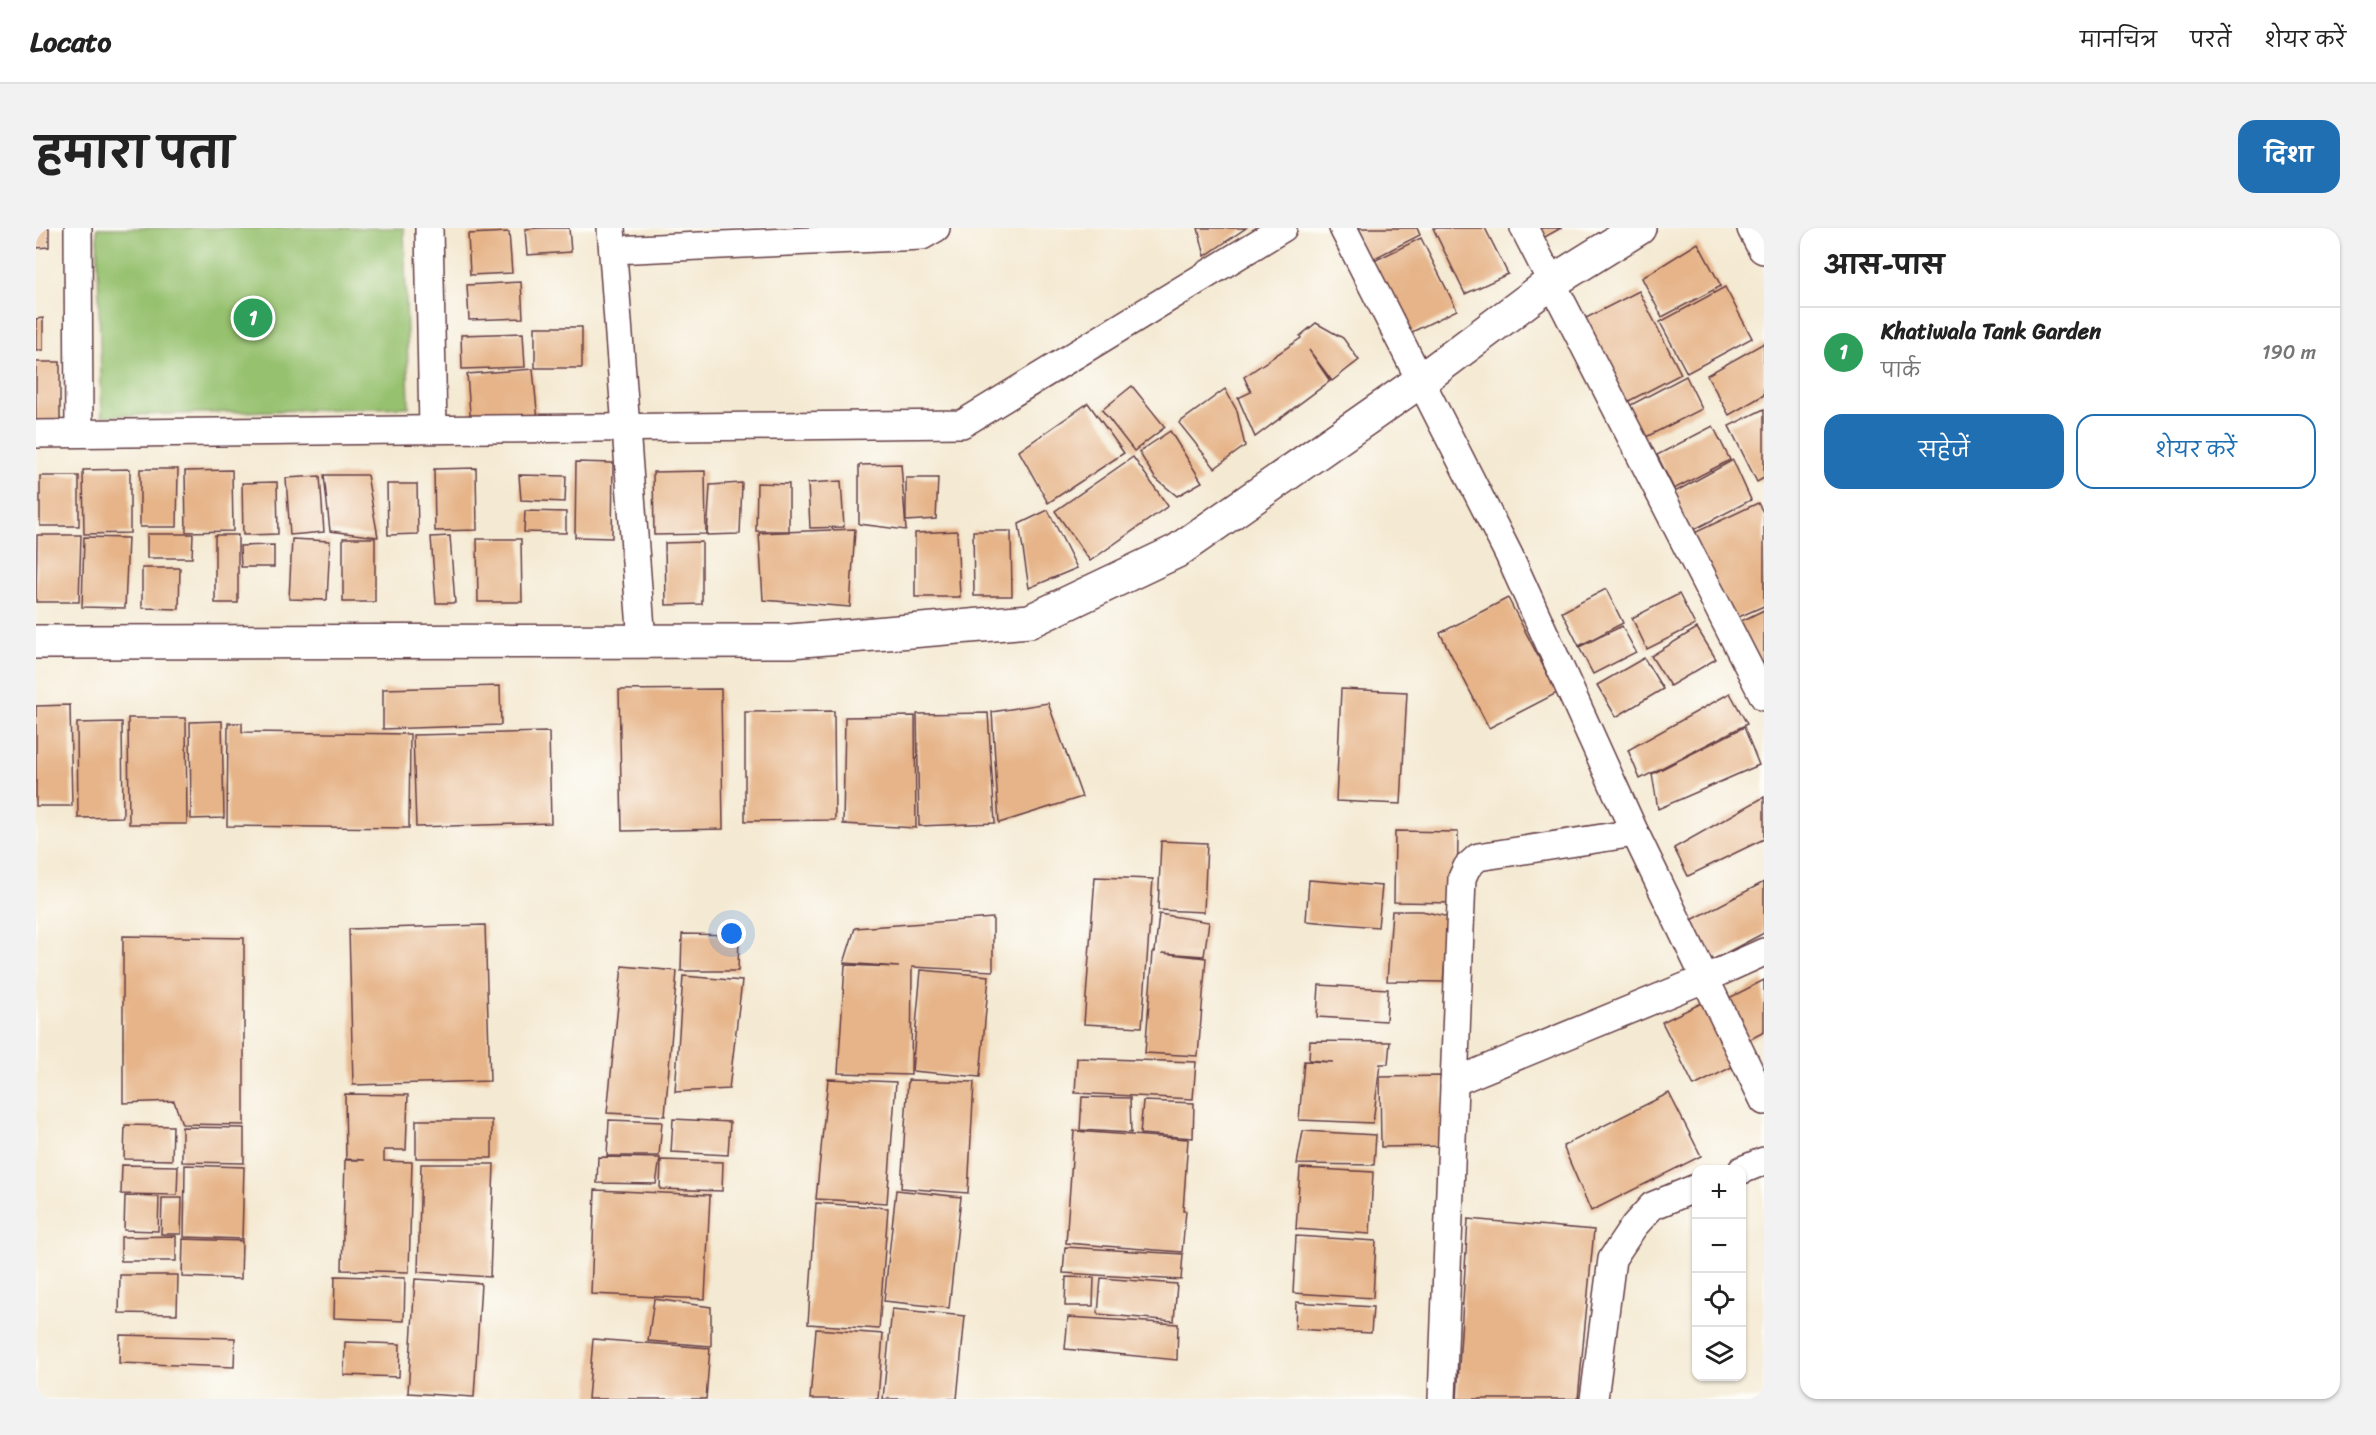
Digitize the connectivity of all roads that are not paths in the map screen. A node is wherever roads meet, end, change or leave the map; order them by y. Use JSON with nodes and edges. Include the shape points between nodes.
{"nodes":[{"id":1,"x":78,"y":228,"type":"edge"},
{"id":2,"x":429,"y":228,"type":"edge"},
{"id":3,"x":1282,"y":228,"type":"edge"},
{"id":4,"x":1343,"y":228,"type":"edge"},
{"id":5,"x":1524,"y":228,"type":"edge"},
{"id":6,"x":1606,"y":228,"type":"edge"},
{"id":7,"x":1639,"y":228,"type":"edge"},
{"id":8,"x":1754,"y":228,"type":"edge"},
{"id":9,"x":925,"y":231,"type":"edge"},
{"id":10,"x":612,"y":239,"type":"edge"},
{"id":11,"x":1764,"y":247,"type":"edge"},
{"id":12,"x":1552,"y":282,"type":"junction"},
{"id":13,"x":1420,"y":381,"type":"junction"},
{"id":14,"x":626,"y":427,"type":"junction"},
{"id":15,"x":433,"y":429,"type":"junction"},
{"id":16,"x":79,"y":433,"type":"junction"},
{"id":17,"x":36,"y":434,"type":"edge"},
{"id":18,"x":36,"y":642,"type":"edge"},
{"id":19,"x":642,"y":642,"type":"junction"},
{"id":20,"x":1764,"y":697,"type":"edge"},
{"id":21,"x":1635,"y":833,"type":"junction"},
{"id":22,"x":1764,"y":952,"type":"edge"},
{"id":23,"x":1704,"y":979,"type":"junction"},
{"id":24,"x":1454,"y":1082,"type":"junction"},
{"id":25,"x":1764,"y":1101,"type":"edge"},
{"id":26,"x":1764,"y":1161,"type":"edge"},
{"id":27,"x":1746,"y":1168,"type":"edge"},
{"id":28,"x":1692,"y":1190,"type":"edge"},
{"id":29,"x":1442,"y":1399,"type":"edge"},
{"id":30,"x":1594,"y":1399,"type":"edge"}],
"edges":[{"from":1,"to":16,"type":"street"},
{"from":2,"to":15,"type":"street"},
{"from":3,"to":14,"type":"street","via":[[962,424]]},
{"from":4,"to":13,"type":"street"},
{"from":5,"to":12,"type":"street"},
{"from":6,"to":12,"type":"main road"},
{"from":7,"to":12,"type":"main road"},
{"from":8,"to":11,"type":"main road"},
{"from":9,"to":10,"type":"street"},
{"from":10,"to":14,"type":"street"},
{"from":12,"to":13,"type":"main road"},
{"from":12,"to":20,"type":"street"},
{"from":13,"to":19,"type":"main road","via":[[1177,551],[1029,621],[791,641]]},
{"from":13,"to":21,"type":"street","via":[[1509,555]]},
{"from":14,"to":15,"type":"street"},
{"from":14,"to":19,"type":"street"},
{"from":15,"to":16,"type":"street"},
{"from":16,"to":17,"type":"street"},
{"from":18,"to":19,"type":"main road"},
{"from":21,"to":23,"type":"street"},
{"from":21,"to":24,"type":"street","via":[[1478,857],[1467,867],[1462,878]]},
{"from":22,"to":23,"type":"street"},
{"from":23,"to":24,"type":"street"},
{"from":23,"to":25,"type":"street"},
{"from":24,"to":29,"type":"street"},
{"from":26,"to":27,"type":"street"},
{"from":28,"to":30,"type":"street","via":[[1652,1206],[1612,1259]]}]}
